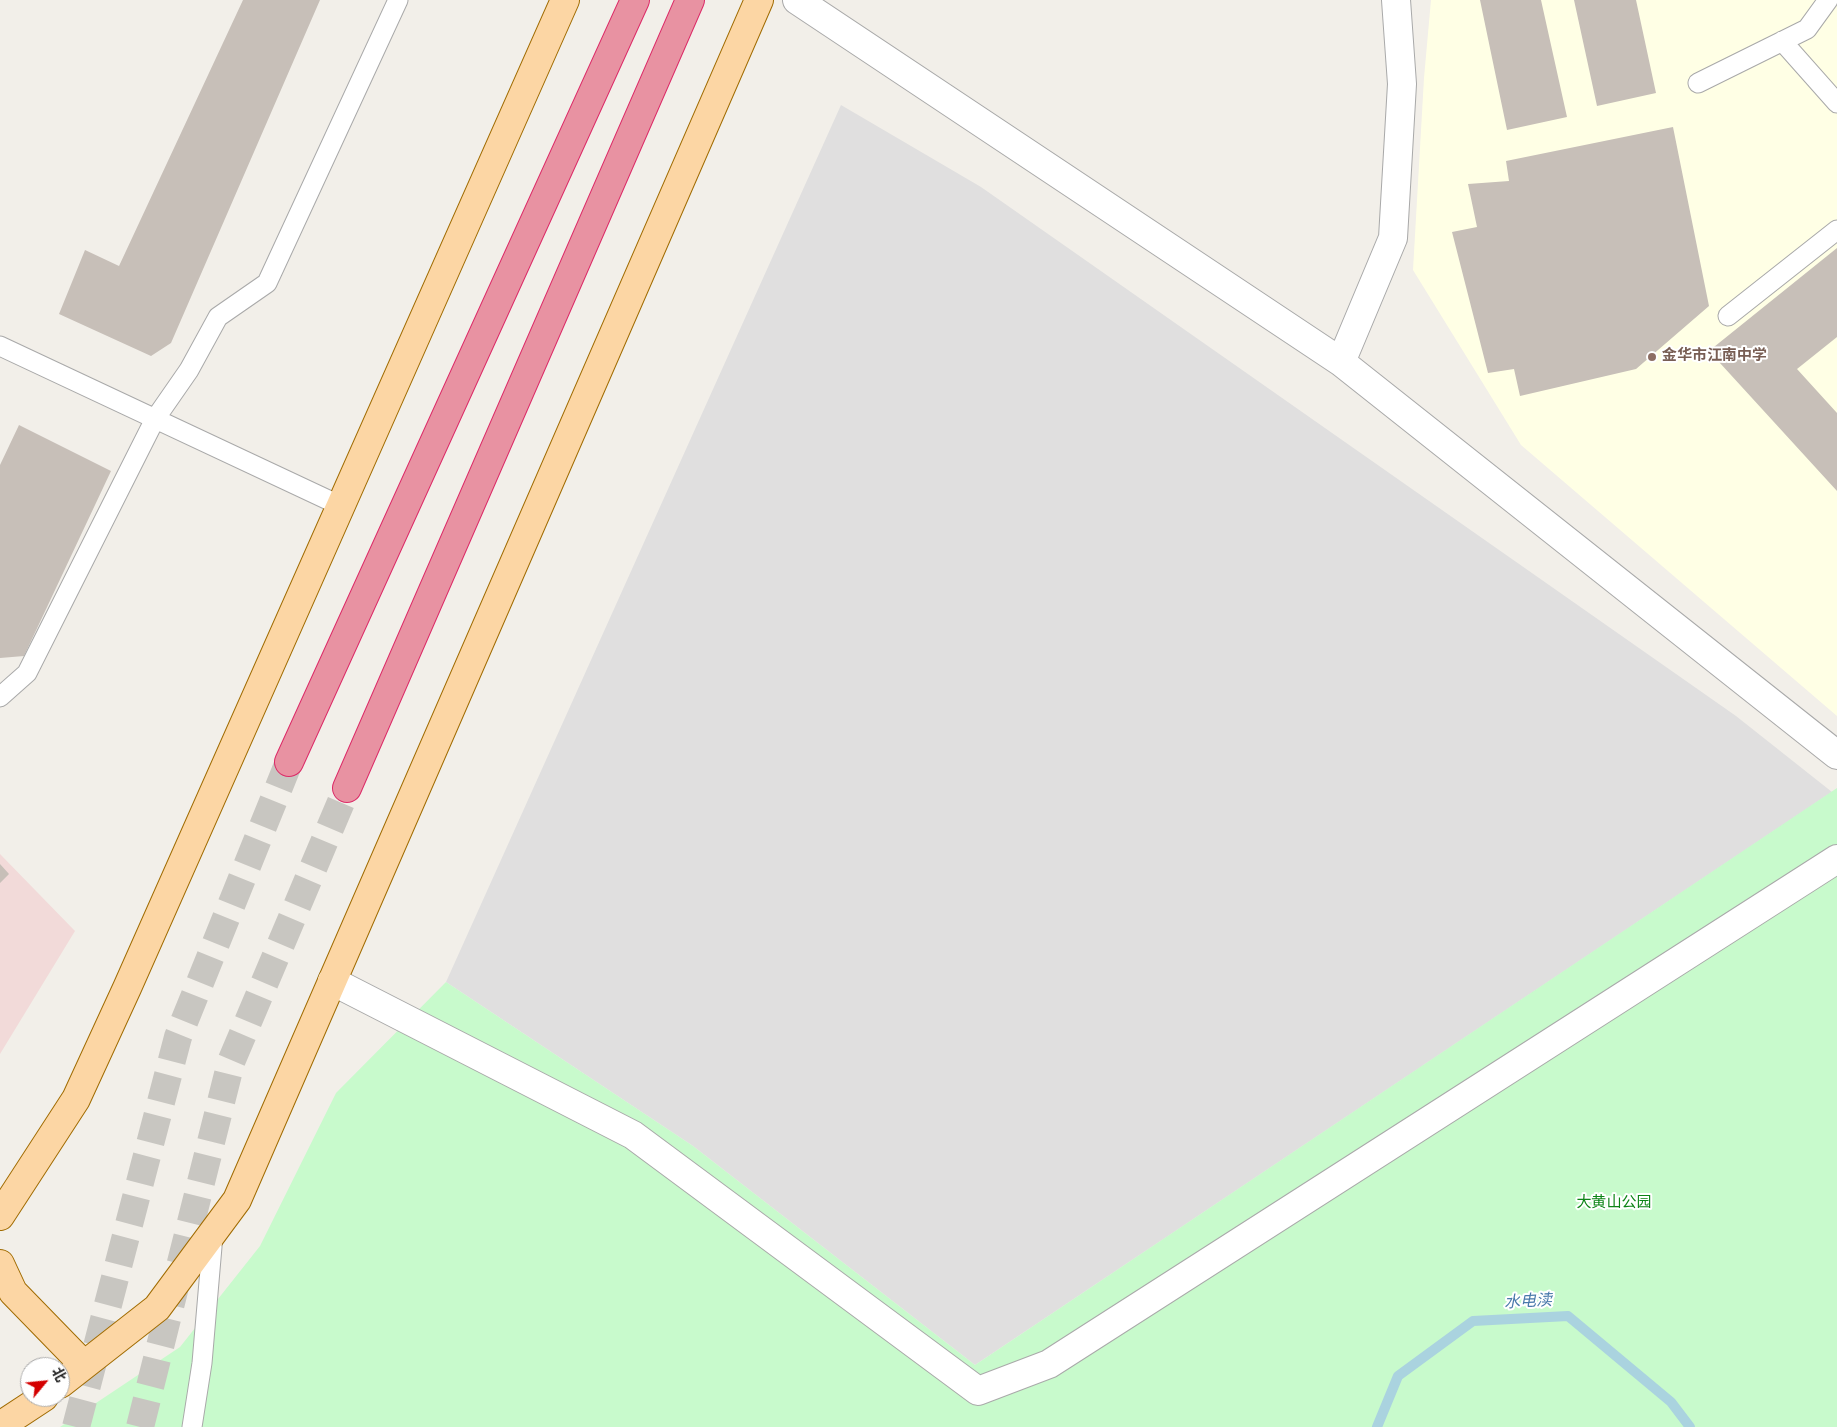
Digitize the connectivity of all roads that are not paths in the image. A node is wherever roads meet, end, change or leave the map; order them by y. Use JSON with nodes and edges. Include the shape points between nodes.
{"nodes":[{"id":1,"x":398,"y":0,"type":"edge"},
{"id":2,"x":565,"y":0,"type":"edge"},
{"id":3,"x":635,"y":0,"type":"edge"},
{"id":4,"x":690,"y":0,"type":"edge"},
{"id":5,"x":759,"y":0,"type":"edge"},
{"id":6,"x":797,"y":0,"type":"edge"},
{"id":7,"x":1396,"y":0,"type":"edge"},
{"id":8,"x":1828,"y":0,"type":"edge"},
{"id":9,"x":1782,"y":41,"type":"junction"},
{"id":10,"x":1698,"y":83,"type":"dead end"},
{"id":11,"x":1837,"y":103,"type":"edge"},
{"id":12,"x":1837,"y":230,"type":"edge"},
{"id":13,"x":1728,"y":316,"type":"dead end"},
{"id":14,"x":0,"y":346,"type":"edge"},
{"id":15,"x":1341,"y":362,"type":"junction"},
{"id":16,"x":155,"y":419,"type":"junction"},
{"id":17,"x":341,"y":506,"type":"junction"},
{"id":18,"x":0,"y":697,"type":"edge"},
{"id":19,"x":1837,"y":755,"type":"edge"},
{"id":20,"x":289,"y":762,"type":"tunnel mouth"},
{"id":21,"x":347,"y":788,"type":"tunnel mouth"},
{"id":22,"x":1837,"y":859,"type":"edge"},
{"id":23,"x":332,"y":982,"type":"junction"},
{"id":24,"x":0,"y":1216,"type":"edge"},
{"id":25,"x":213,"y":1232,"type":"junction"},
{"id":26,"x":0,"y":1264,"type":"edge"},
{"id":27,"x":84,"y":1365,"type":"junction"},
{"id":28,"x":70,"y":1376,"type":"edge"},
{"id":29,"x":29,"y":1407,"type":"edge"},
{"id":30,"x":0,"y":1426,"type":"edge"},
{"id":31,"x":192,"y":1427,"type":"edge"}],
"edges":[{"from":1,"to":16,"type":"lane","via":[[267,283],[218,317],[189,370]]},
{"from":2,"to":17,"type":"main road"},
{"from":3,"to":20,"type":"highway"},
{"from":4,"to":21,"type":"highway"},
{"from":5,"to":23,"type":"main road"},
{"from":6,"to":15,"type":"street"},
{"from":7,"to":15,"type":"street","via":[[1402,84],[1393,238]]},
{"from":8,"to":9,"type":"lane","via":[[1807,29]]},
{"from":9,"to":10,"type":"lane"},
{"from":9,"to":11,"type":"lane"},
{"from":12,"to":13,"type":"lane"},
{"from":14,"to":16,"type":"lane"},
{"from":15,"to":19,"type":"street"},
{"from":16,"to":17,"type":"lane"},
{"from":16,"to":18,"type":"lane","via":[[28,673]]},
{"from":17,"to":24,"type":"main road","via":[[76,1099]]},
{"from":22,"to":23,"type":"street","via":[[1049,1364],[978,1390],[633,1135]]},
{"from":23,"to":25,"type":"main road","via":[[237,1200]]},
{"from":25,"to":27,"type":"main road","via":[[156,1308]]},
{"from":25,"to":31,"type":"lane","via":[[202,1363]]},
{"from":26,"to":27,"type":"main road","via":[[13,1292]]},
{"from":27,"to":28,"type":"main road"},
{"from":29,"to":30,"type":"main road"}]}
